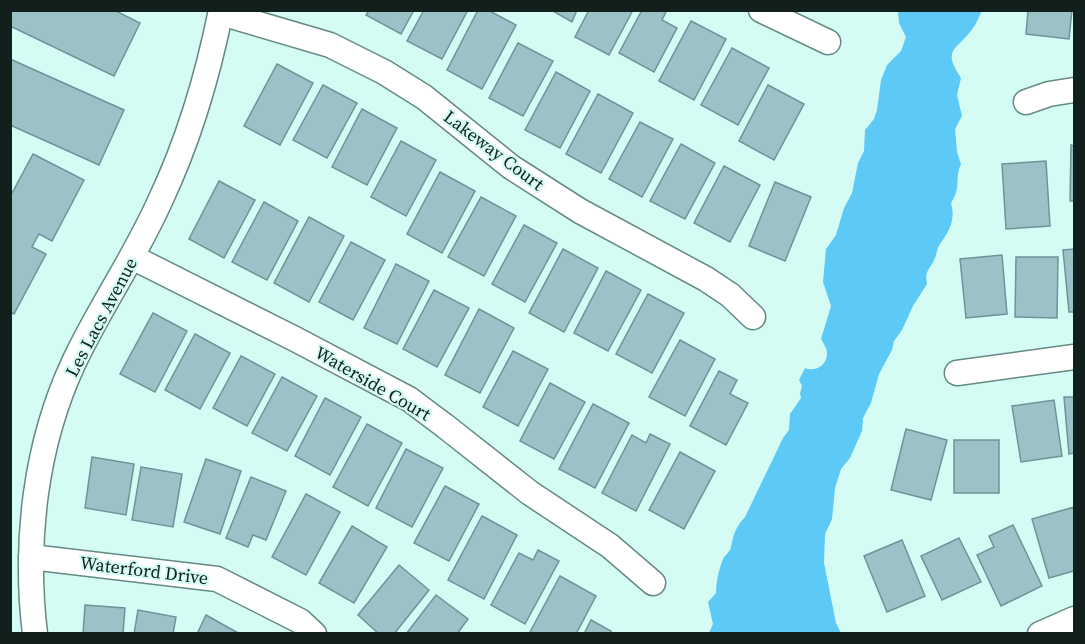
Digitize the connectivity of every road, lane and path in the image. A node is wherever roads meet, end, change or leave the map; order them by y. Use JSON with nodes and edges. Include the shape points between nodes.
{"nodes":[{"id":1,"x":761,"y":10,"type":"edge"},
{"id":2,"x":221,"y":12,"type":"edge"},
{"id":3,"x":828,"y":42,"type":"dead end"},
{"id":4,"x":1074,"y":90,"type":"edge"},
{"id":5,"x":1026,"y":102,"type":"dead end"},
{"id":6,"x":132,"y":257,"type":"junction"},
{"id":7,"x":753,"y":317,"type":"dead end"},
{"id":8,"x":1074,"y":357,"type":"edge"},
{"id":9,"x":957,"y":373,"type":"dead end"},
{"id":10,"x":31,"y":557,"type":"junction"},
{"id":11,"x":652,"y":583,"type":"dead end"},
{"id":12,"x":1074,"y":619,"type":"edge"},
{"id":13,"x":35,"y":633,"type":"edge"},
{"id":14,"x":314,"y":633,"type":"edge"},
{"id":15,"x":1040,"y":633,"type":"edge"}],
"edges":[{"from":1,"to":3,"type":"street"},
{"from":2,"to":6,"type":"street","name":"Les Lacs Avenue","via":[[185,139],[161,201]]},
{"from":2,"to":7,"type":"street","name":"Lakeway Court","via":[[330,45],[384,72],[423,97],[511,167],[580,211],[706,279]]},
{"from":4,"to":5,"type":"street"},
{"from":6,"to":10,"type":"street","name":"Les Lacs Avenue","via":[[75,361],[54,411],[34,507]]},
{"from":6,"to":11,"type":"street","name":"Waterside Court","via":[[409,399],[530,493],[610,546]]},
{"from":8,"to":9,"type":"street"},
{"from":10,"to":13,"type":"street","name":"Les Lacs Avenue"},
{"from":10,"to":14,"type":"street","name":"Waterford Drive","via":[[217,579],[300,621]]},
{"from":12,"to":15,"type":"street"}]}
